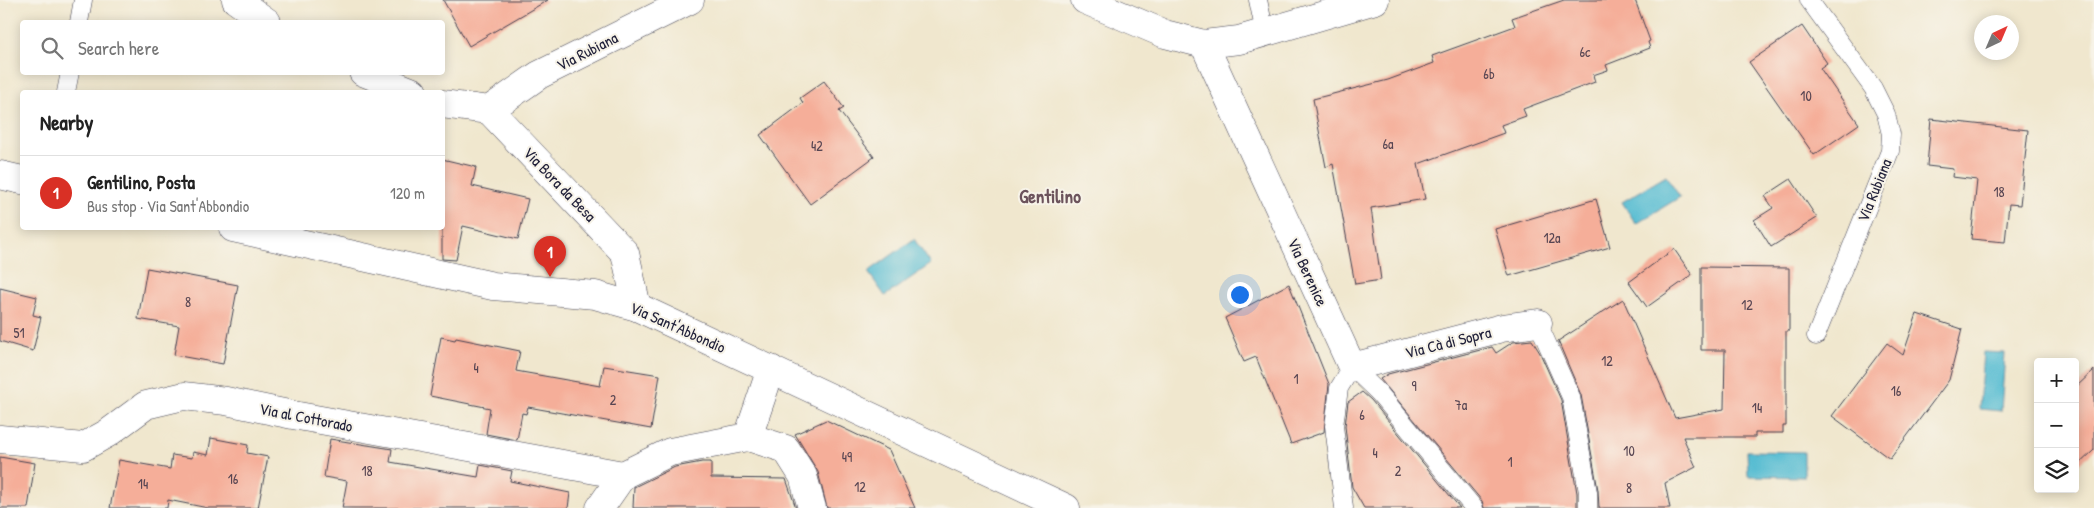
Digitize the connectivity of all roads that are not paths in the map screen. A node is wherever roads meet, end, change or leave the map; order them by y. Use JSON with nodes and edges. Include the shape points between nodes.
{"nodes":[{"id":1,"x":83,"y":0,"type":"edge"},
{"id":2,"x":236,"y":0,"type":"edge"},
{"id":3,"x":690,"y":0,"type":"edge"},
{"id":4,"x":1085,"y":0,"type":"edge"},
{"id":5,"x":1258,"y":0,"type":"edge"},
{"id":6,"x":1375,"y":0,"type":"edge"},
{"id":7,"x":1809,"y":0,"type":"edge"},
{"id":8,"x":79,"y":20,"type":"edge"},
{"id":9,"x":264,"y":20,"type":"edge"},
{"id":10,"x":1264,"y":33,"type":"junction"},
{"id":11,"x":1204,"y":44,"type":"junction"},
{"id":12,"x":69,"y":75,"type":"edge"},
{"id":13,"x":370,"y":75,"type":"edge"},
{"id":14,"x":66,"y":90,"type":"edge"},
{"id":15,"x":408,"y":90,"type":"edge"},
{"id":16,"x":445,"y":104,"type":"edge"},
{"id":17,"x":489,"y":110,"type":"junction"},
{"id":18,"x":0,"y":175,"type":"edge"},
{"id":19,"x":20,"y":180,"type":"edge"},
{"id":20,"x":243,"y":230,"type":"edge"},
{"id":21,"x":637,"y":307,"type":"junction"},
{"id":22,"x":1538,"y":323,"type":"joint"},
{"id":23,"x":1816,"y":336,"type":"dead end"},
{"id":24,"x":1352,"y":367,"type":"junction"},
{"id":25,"x":770,"y":369,"type":"junction"},
{"id":26,"x":748,"y":437,"type":"junction"},
{"id":27,"x":0,"y":439,"type":"edge"},
{"id":28,"x":623,"y":475,"type":"junction"},
{"id":29,"x":1467,"y":506,"type":"edge"},
{"id":30,"x":600,"y":508,"type":"edge"},
{"id":31,"x":812,"y":508,"type":"edge"},
{"id":32,"x":1066,"y":508,"type":"edge"},
{"id":33,"x":1344,"y":508,"type":"edge"},
{"id":34,"x":1588,"y":508,"type":"edge"}],
"edges":[{"from":1,"to":8,"type":"lane"},
{"from":2,"to":9,"type":"street"},
{"from":3,"to":17,"type":"street","name":"Via Rubiana","via":[[539,75]]},
{"from":4,"to":11,"type":"street","via":[[1165,34]]},
{"from":5,"to":10,"type":"lane"},
{"from":6,"to":10,"type":"street"},
{"from":7,"to":23,"type":"lane","name":"Via Rubiana","via":[[1873,88],[1886,114],[1891,134],[1890,151]]},
{"from":10,"to":11,"type":"street"},
{"from":11,"to":24,"type":"street","name":"Via Berenice"},
{"from":12,"to":14,"type":"lane"},
{"from":13,"to":15,"type":"street"},
{"from":16,"to":17,"type":"street"},
{"from":17,"to":21,"type":"street","name":"Via Bora da Besa","via":[[625,253]]},
{"from":18,"to":19,"type":"street"},
{"from":20,"to":21,"type":"street","name":"Via Sant'Abbondio","via":[[492,286],[595,296]]},
{"from":21,"to":25,"type":"street","name":"Via Sant'Abbondio"},
{"from":22,"to":24,"type":"street","name":"Via Cà di Sopra","via":[[1502,328]]},
{"from":22,"to":34,"type":"lane","name":"Via Cà di Sopra","via":[[1571,397]]},
{"from":24,"to":29,"type":"lane","via":[[1380,393]]},
{"from":24,"to":33,"type":"lane","via":[[1339,388],[1334,426]]},
{"from":25,"to":26,"type":"street"},
{"from":25,"to":32,"type":"street","name":"Via Sant'Abbondio"},
{"from":26,"to":28,"type":"street","via":[[670,452]]},
{"from":26,"to":31,"type":"street","via":[[786,448],[803,476]]},
{"from":27,"to":28,"type":"street","name":"Via al Cottorado","via":[[83,447],[146,405],[184,396],[226,400],[302,417]]},
{"from":28,"to":30,"type":"street"}]}
